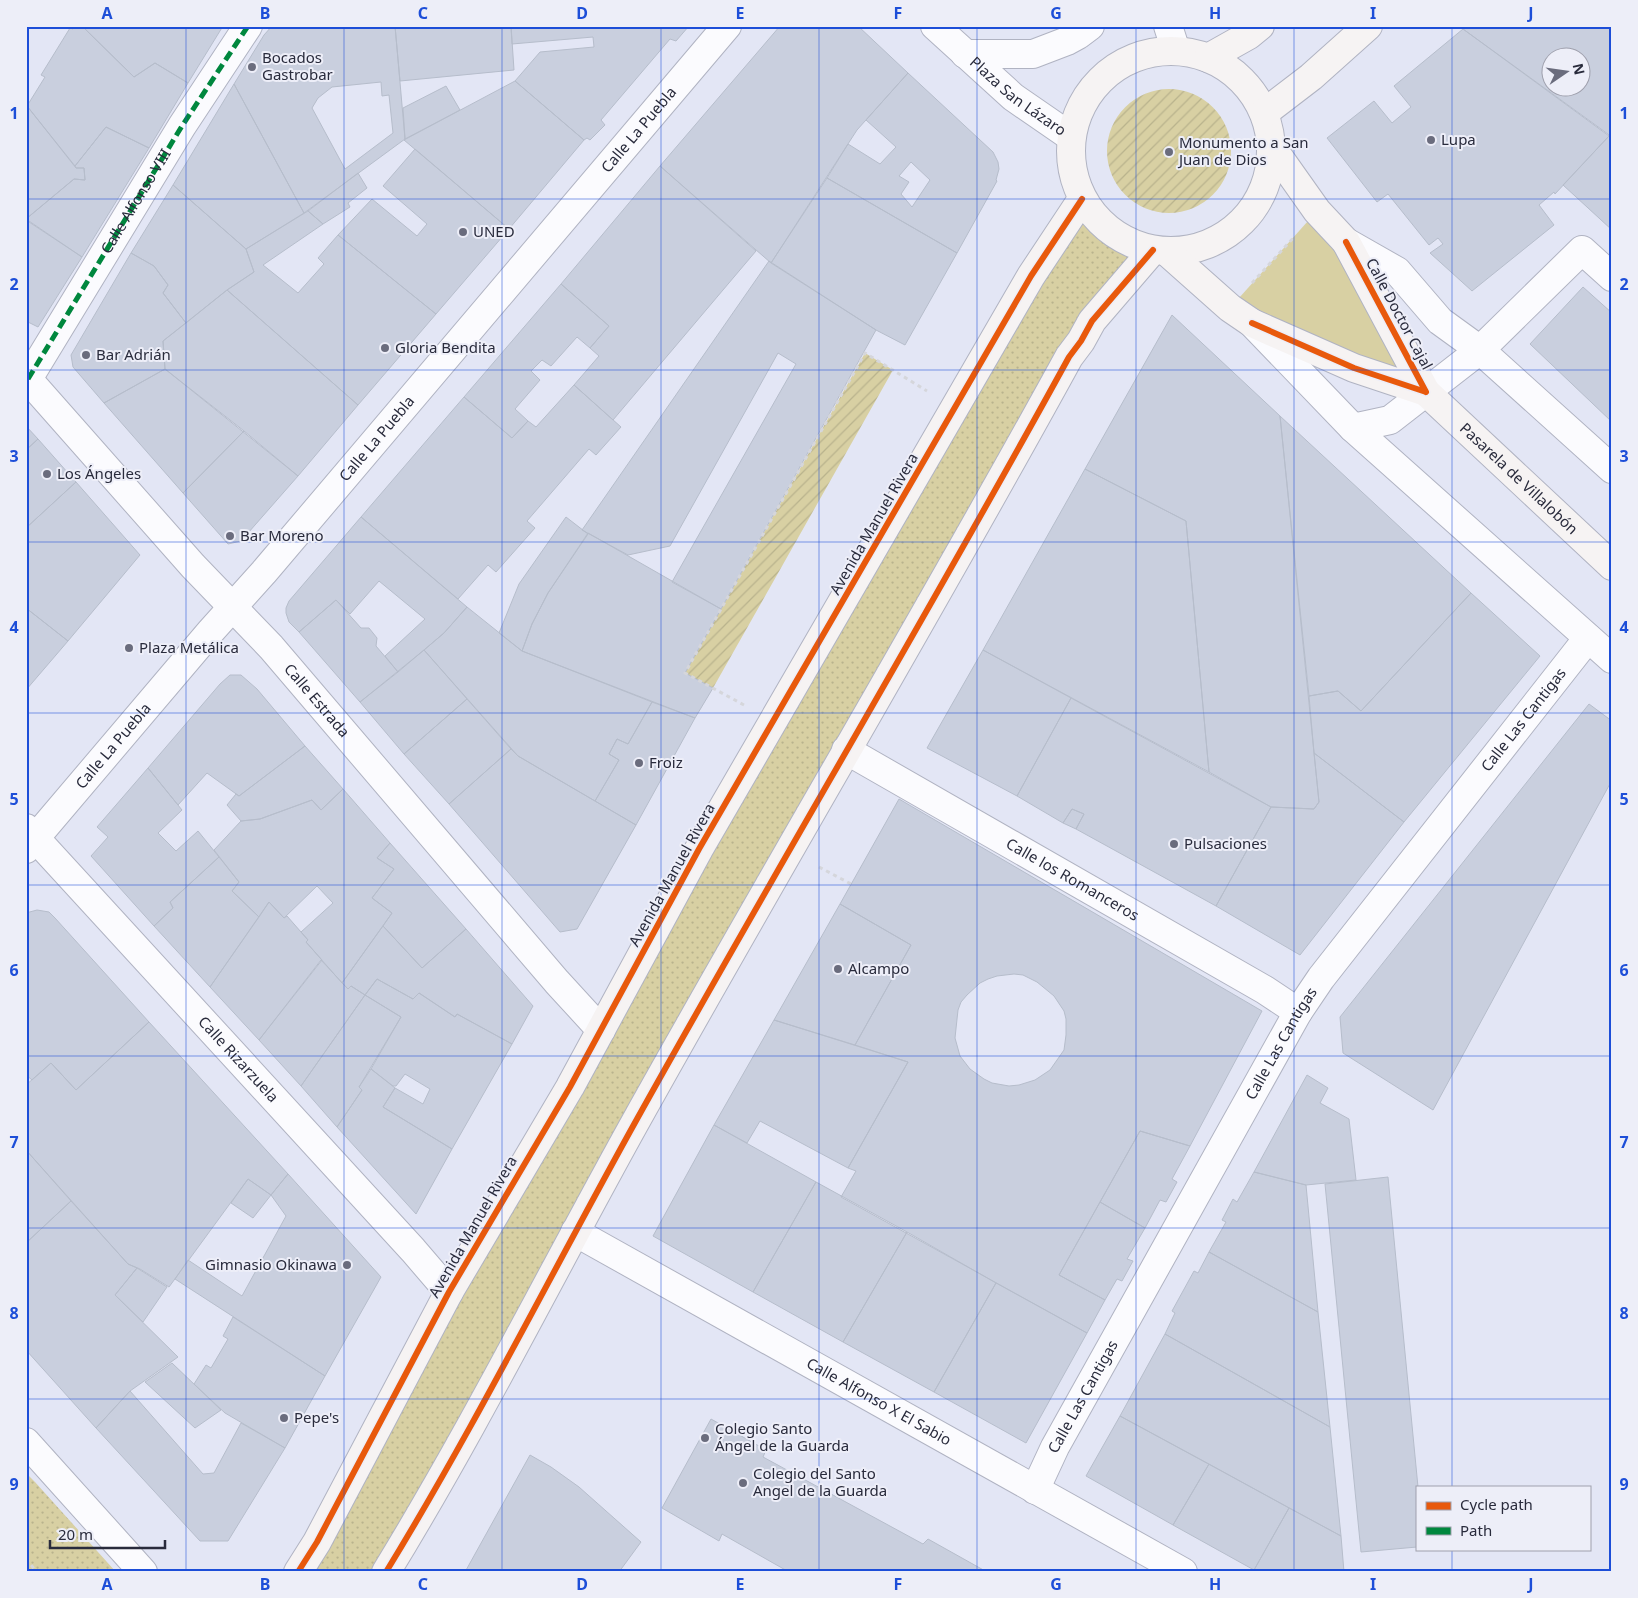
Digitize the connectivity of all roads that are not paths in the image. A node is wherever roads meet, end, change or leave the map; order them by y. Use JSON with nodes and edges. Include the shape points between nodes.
{"nodes":[{"id":1,"x":248,"y":26,"type":"edge"},
{"id":2,"x":727,"y":26,"type":"edge"},
{"id":3,"x":936,"y":26,"type":"edge"},
{"id":4,"x":1090,"y":26,"type":"edge"},
{"id":5,"x":1260,"y":26,"type":"edge"},
{"id":6,"x":1368,"y":26,"type":"edge"},
{"id":7,"x":1172,"y":39,"type":"edge"},
{"id":8,"x":965,"y":54,"type":"junction"},
{"id":9,"x":1208,"y":58,"type":"junction"},
{"id":10,"x":1264,"y":113,"type":"junction"},
{"id":11,"x":1071,"y":137,"type":"junction"},
{"id":12,"x":1271,"y":146,"type":"junction"},
{"id":13,"x":1082,"y":199,"type":"junction"},
{"id":14,"x":1346,"y":242,"type":"junction"},
{"id":15,"x":1160,"y":251,"type":"junction"},
{"id":16,"x":1612,"y":277,"type":"edge"},
{"id":17,"x":1241,"y":316,"type":"junction"},
{"id":18,"x":1480,"y":350,"type":"junction"},
{"id":19,"x":27,"y":378,"type":"edge"},
{"id":20,"x":1426,"y":392,"type":"junction"},
{"id":21,"x":1352,"y":428,"type":"junction"},
{"id":22,"x":1612,"y":469,"type":"edge"},
{"id":23,"x":1612,"y":566,"type":"edge"},
{"id":24,"x":233,"y":606,"type":"junction"},
{"id":25,"x":1588,"y":638,"type":"junction"},
{"id":26,"x":1612,"y":660,"type":"edge"},
{"id":27,"x":846,"y":750,"type":"junction"},
{"id":28,"x":29,"y":838,"type":"edge"},
{"id":29,"x":1298,"y":1012,"type":"junction"},
{"id":30,"x":601,"y":1030,"type":"junction"},
{"id":31,"x":575,"y":1232,"type":"junction"},
{"id":32,"x":449,"y":1292,"type":"junction"},
{"id":33,"x":26,"y":1442,"type":"edge"},
{"id":34,"x":1035,"y":1490,"type":"junction"},
{"id":35,"x":143,"y":1572,"type":"edge"},
{"id":36,"x":298,"y":1572,"type":"edge"},
{"id":37,"x":386,"y":1572,"type":"edge"},
{"id":38,"x":1183,"y":1572,"type":"edge"}],
"edges":[{"from":1,"to":19,"type":"street","name":"Calle Alfonso VIII","via":[[182,126]]},
{"from":2,"to":24,"type":"street","name":"Calle La Puebla"},
{"from":3,"to":8,"type":"street","name":"Plaza San Lázaro"},
{"from":4,"to":8,"type":"street","name":"Plaza San Lázaro","via":[[1078,36],[1033,54]]},
{"from":5,"to":9,"type":"main road"},
{"from":6,"to":10,"type":"main road","via":[[1311,77]]},
{"from":7,"to":9,"type":"main road","name":"Plaza San Lázaro"},
{"from":7,"to":11,"type":"main road","name":"Plaza San Lázaro","via":[[1119,65],[1096,84],[1080,108]]},
{"from":8,"to":11,"type":"street","name":"Plaza San Lázaro","via":[[1013,97]]},
{"from":9,"to":10,"type":"main road","name":"Plaza San Lázaro","via":[[1232,72],[1250,90]]},
{"from":10,"to":12,"type":"main road","name":"Plaza San Lázaro"},
{"from":11,"to":13,"type":"main road","name":"Plaza San Lázaro","via":[[1072,169]]},
{"from":12,"to":14,"type":"main road","name":"Calle Doctor Cajal","via":[[1317,211]]},
{"from":12,"to":15,"type":"main road","name":"Plaza San Lázaro","via":[[1268,174],[1259,200],[1242,222],[1220,239],[1194,249]]},
{"from":13,"to":15,"type":"main road","name":"Plaza San Lázaro","via":[[1100,223],[1124,240]]},
{"from":13,"to":30,"type":"main road","name":"Avenida Manuel Rivera","via":[[1031,276],[699,849]]},
{"from":14,"to":18,"type":"street","name":"Calle Doctor Cajal","via":[[1397,271],[1440,321]]},
{"from":14,"to":20,"type":"main road","name":"Calle Doctor Cajal"},
{"from":15,"to":17,"type":"main road","name":"Calle Doctor Cajal"},
{"from":15,"to":27,"type":"main road","via":[[1092,321],[1069,357]]},
{"from":16,"to":18,"type":"street","via":[[1582,250]]},
{"from":17,"to":20,"type":"main road","name":"Calle Doctor Cajal","via":[[1354,368]]},
{"from":17,"to":21,"type":"street","name":"Calle Doctor Cajal"},
{"from":18,"to":20,"type":"street","name":"Calle Doctor Cajal"},
{"from":18,"to":22,"type":"street","name":"Calle Doctor Cajal"},
{"from":19,"to":24,"type":"street","name":"Calle Estrada","via":[[193,566]]},
{"from":20,"to":21,"type":"street","via":[[1390,420]]},
{"from":20,"to":23,"type":"main road","name":"Pasarela de Villalobón"},
{"from":21,"to":25,"type":"street","name":"Calle Doctor Cajal"},
{"from":24,"to":28,"type":"street","name":"Calle La Puebla"},
{"from":24,"to":30,"type":"street","name":"Calle Estrada","via":[[556,982]]},
{"from":25,"to":26,"type":"street","name":"Calle Doctor Cajal"},
{"from":25,"to":29,"type":"street","name":"Calle Las Cantigas","via":[[1321,978]]},
{"from":27,"to":29,"type":"street","name":"Calle los Romanceros"},
{"from":27,"to":31,"type":"main road"},
{"from":28,"to":32,"type":"street","name":"Calle Rizarzuela"},
{"from":29,"to":34,"type":"street","name":"Calle Las Cantigas","via":[[1065,1430]]},
{"from":30,"to":32,"type":"main road","name":"Avenida Manuel Rivera"},
{"from":31,"to":34,"type":"street","name":"Calle Alfonso X El Sabio"},
{"from":31,"to":37,"type":"main road"},
{"from":32,"to":36,"type":"main road","name":"Avenida Manuel Rivera","via":[[318,1542]]},
{"from":33,"to":35,"type":"street"},
{"from":34,"to":38,"type":"street","name":"Calle Alfonso X El Sabio"}]}
